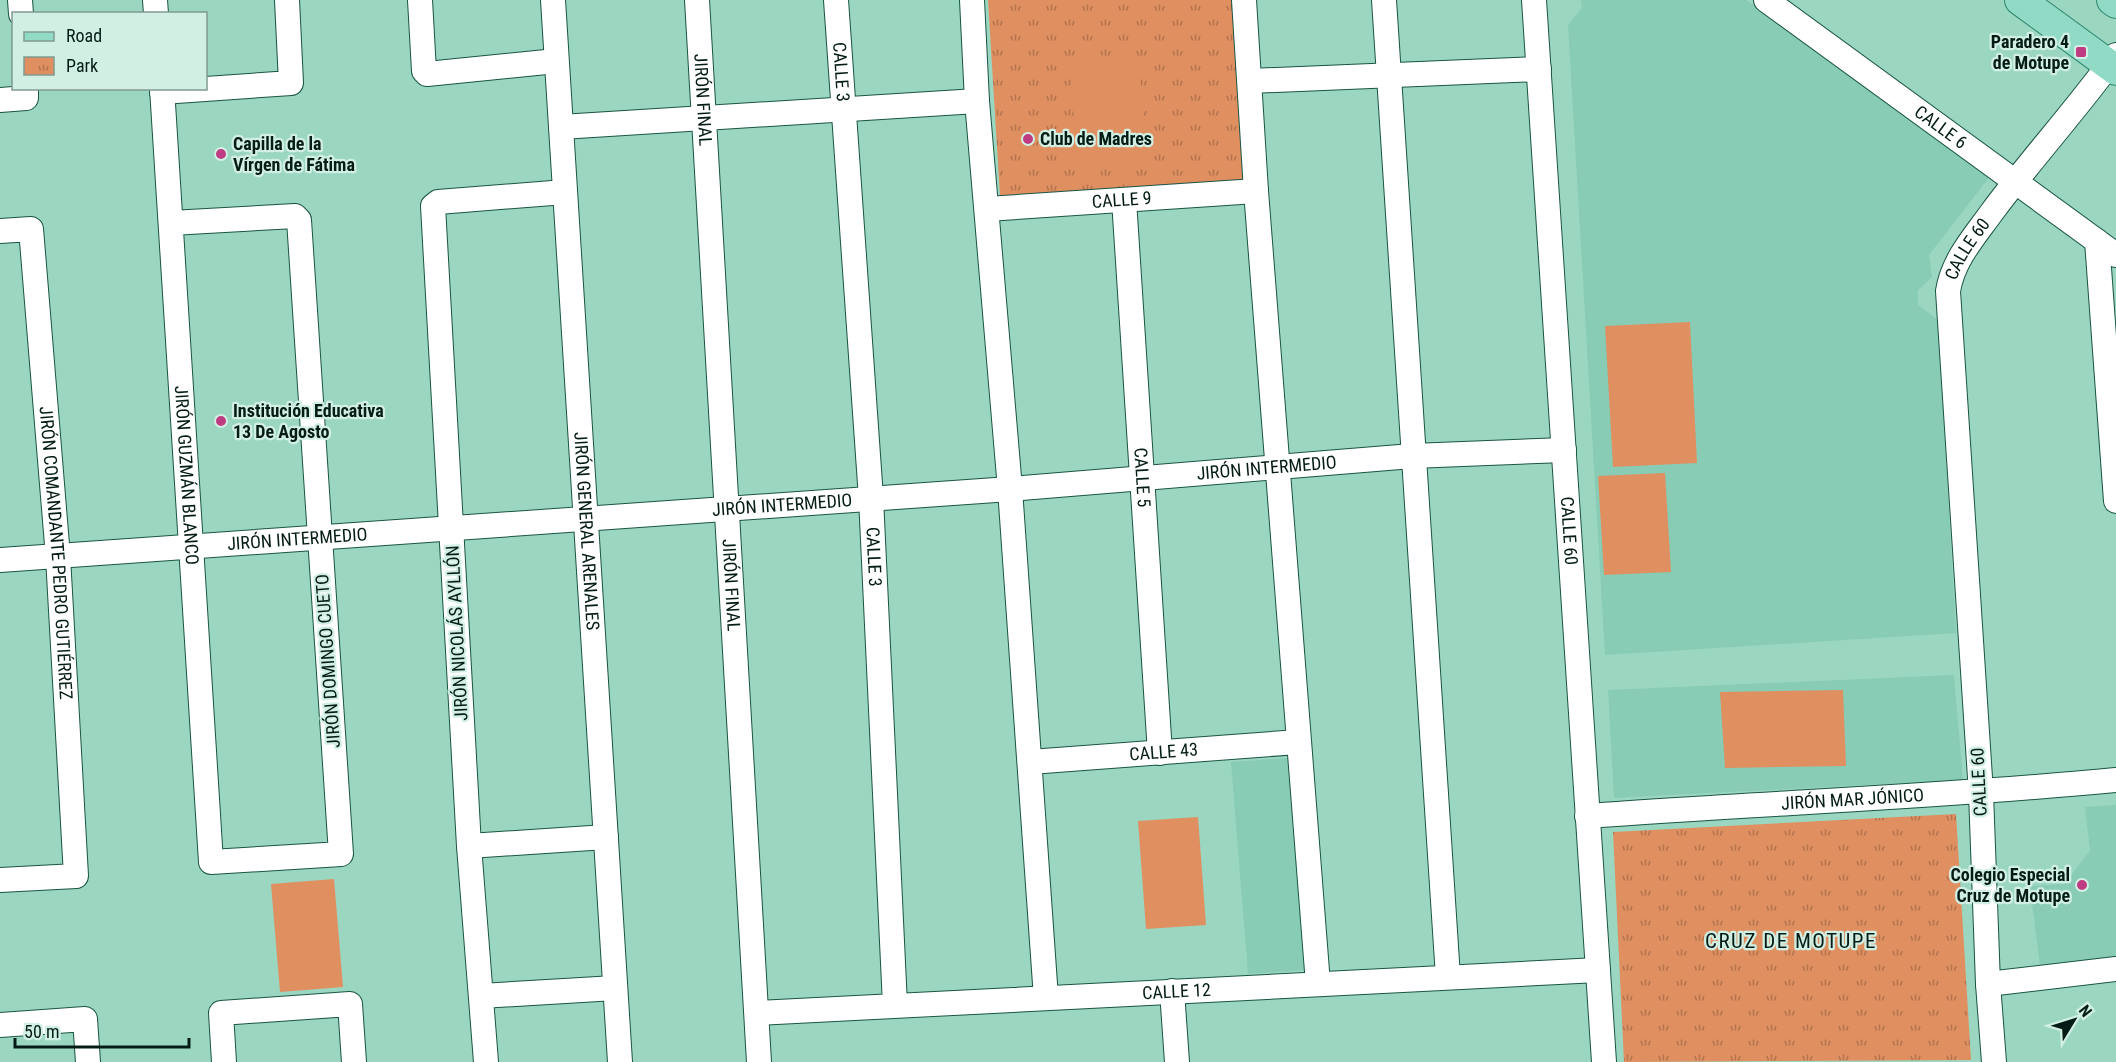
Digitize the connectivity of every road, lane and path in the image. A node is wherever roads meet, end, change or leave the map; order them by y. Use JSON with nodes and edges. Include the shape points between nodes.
{"nodes":[{"id":1,"x":287,"y":0,"type":"edge"},
{"id":2,"x":420,"y":0,"type":"edge"},
{"id":3,"x":553,"y":0,"type":"edge"},
{"id":4,"x":697,"y":0,"type":"edge"},
{"id":5,"x":836,"y":0,"type":"edge"},
{"id":6,"x":972,"y":0,"type":"edge"},
{"id":7,"x":1244,"y":0,"type":"edge"},
{"id":8,"x":1384,"y":0,"type":"edge"},
{"id":9,"x":1534,"y":0,"type":"edge"},
{"id":10,"x":1766,"y":0,"type":"edge"},
{"id":11,"x":2020,"y":0,"type":"edge"},
{"id":12,"x":2112,"y":0,"type":"edge"},
{"id":13,"x":2116,"y":3,"type":"edge"},
{"id":14,"x":556,"y":61,"type":"junction"},
{"id":15,"x":2114,"y":63,"type":"edge"},
{"id":16,"x":1539,"y":69,"type":"junction"},
{"id":17,"x":1388,"y":75,"type":"junction"},
{"id":18,"x":1250,"y":81,"type":"junction"},
{"id":19,"x":207,"y":88,"type":"edge"},
{"id":20,"x":162,"y":90,"type":"edge"},
{"id":21,"x":26,"y":93,"type":"edge"},
{"id":22,"x":0,"y":100,"type":"edge"},
{"id":23,"x":977,"y":101,"type":"junction"},
{"id":24,"x":844,"y":110,"type":"junction"},
{"id":25,"x":704,"y":120,"type":"junction"},
{"id":26,"x":561,"y":127,"type":"junction"},
{"id":27,"x":2016,"y":180,"type":"junction"},
{"id":28,"x":1256,"y":191,"type":"junction"},
{"id":29,"x":565,"y":192,"type":"junction"},
{"id":30,"x":1124,"y":200,"type":"junction"},
{"id":31,"x":987,"y":209,"type":"junction"},
{"id":32,"x":171,"y":223,"type":"junction"},
{"id":33,"x":0,"y":231,"type":"edge"},
{"id":34,"x":2107,"y":248,"type":"edge"},
{"id":35,"x":1564,"y":450,"type":"junction"},
{"id":36,"x":1412,"y":456,"type":"junction"},
{"id":37,"x":1279,"y":469,"type":"junction"},
{"id":38,"x":1143,"y":478,"type":"junction"},
{"id":39,"x":1010,"y":489,"type":"junction"},
{"id":40,"x":871,"y":498,"type":"junction"},
{"id":41,"x":2116,"y":501,"type":"edge"},
{"id":42,"x":727,"y":507,"type":"junction"},
{"id":43,"x":585,"y":520,"type":"junction"},
{"id":44,"x":451,"y":529,"type":"junction"},
{"id":45,"x":320,"y":539,"type":"junction"},
{"id":46,"x":192,"y":547,"type":"junction"},
{"id":47,"x":58,"y":557,"type":"junction"},
{"id":48,"x":0,"y":560,"type":"edge"},
{"id":49,"x":1298,"y":742,"type":"junction"},
{"id":50,"x":1160,"y":753,"type":"junction"},
{"id":51,"x":1030,"y":762,"type":"junction"},
{"id":52,"x":2116,"y":780,"type":"edge"},
{"id":53,"x":1981,"y":793,"type":"junction"},
{"id":54,"x":1587,"y":816,"type":"junction"},
{"id":55,"x":606,"y":837,"type":"junction"},
{"id":56,"x":469,"y":846,"type":"junction"},
{"id":57,"x":211,"y":862,"type":"joint"},
{"id":58,"x":0,"y":880,"type":"edge"},
{"id":59,"x":2116,"y":969,"type":"edge"},
{"id":60,"x":1598,"y":970,"type":"junction"},
{"id":61,"x":1448,"y":977,"type":"junction"},
{"id":62,"x":1318,"y":984,"type":"junction"},
{"id":63,"x":1988,"y":984,"type":"junction"},
{"id":64,"x":615,"y":987,"type":"junction"},
{"id":65,"x":1172,"y":991,"type":"junction"},
{"id":66,"x":481,"y":996,"type":"junction"},
{"id":67,"x":1046,"y":998,"type":"junction"},
{"id":68,"x":895,"y":1005,"type":"junction"},
{"id":69,"x":757,"y":1013,"type":"junction"},
{"id":70,"x":0,"y":1025,"type":"edge"},
{"id":71,"x":88,"y":1062,"type":"edge"},
{"id":72,"x":224,"y":1062,"type":"edge"},
{"id":73,"x":354,"y":1062,"type":"edge"},
{"id":74,"x":486,"y":1062,"type":"edge"},
{"id":75,"x":620,"y":1062,"type":"edge"},
{"id":76,"x":759,"y":1062,"type":"edge"},
{"id":77,"x":1177,"y":1062,"type":"edge"},
{"id":78,"x":1604,"y":1062,"type":"edge"},
{"id":79,"x":1994,"y":1062,"type":"edge"}],
"edges":[{"from":1,"to":19,"type":"street","via":[[291,83]]},
{"from":2,"to":14,"type":"street","via":[[425,73]]},
{"from":3,"to":14,"type":"street","name":"JIRÓN GENERAL ARENALES"},
{"from":4,"to":25,"type":"street","name":"JIRÓN FINAL"},
{"from":5,"to":24,"type":"street","name":"CALLE 3"},
{"from":6,"to":23,"type":"street"},
{"from":7,"to":18,"type":"street"},
{"from":8,"to":17,"type":"street"},
{"from":9,"to":16,"type":"street","name":"CALLE 60"},
{"from":10,"to":27,"type":"street","name":"CALLE 6"},
{"from":11,"to":15,"type":"main road"},
{"from":12,"to":13,"type":"main road"},
{"from":14,"to":26,"type":"street","name":"JIRÓN GENERAL ARENALES"},
{"from":15,"to":27,"type":"street","name":"CALLE 60"},
{"from":16,"to":17,"type":"street"},
{"from":16,"to":35,"type":"street","name":"CALLE 60"},
{"from":17,"to":18,"type":"street"},
{"from":17,"to":36,"type":"street"},
{"from":18,"to":28,"type":"street"},
{"from":20,"to":32,"type":"street","name":"JIRÓN GUZMÁN BLANCO"},
{"from":21,"to":22,"type":"street"},
{"from":23,"to":24,"type":"street"},
{"from":23,"to":31,"type":"street"},
{"from":24,"to":25,"type":"street"},
{"from":24,"to":40,"type":"street","name":"CALLE 3"},
{"from":25,"to":26,"type":"street"},
{"from":25,"to":42,"type":"street","name":"JIRÓN FINAL"},
{"from":26,"to":29,"type":"street","name":"JIRÓN GENERAL ARENALES"},
{"from":27,"to":34,"type":"street","name":"CALLE 6"},
{"from":27,"to":53,"type":"street","name":"CALLE 60","via":[[1959,256],[1948,291]]},
{"from":28,"to":30,"type":"street","name":"CALLE 9"},
{"from":28,"to":37,"type":"street"},
{"from":29,"to":43,"type":"street","name":"JIRÓN GENERAL ARENALES"},
{"from":29,"to":44,"type":"street","name":"JIRÓN NICOLÁS AYLLÓN","via":[[435,204]]},
{"from":30,"to":31,"type":"street","name":"CALLE 9"},
{"from":30,"to":38,"type":"street","name":"CALLE 5"},
{"from":31,"to":39,"type":"street"},
{"from":32,"to":45,"type":"street","name":"JIRÓN DOMINGO CUETO","via":[[298,217]]},
{"from":32,"to":46,"type":"street","name":"JIRÓN GUZMÁN BLANCO"},
{"from":33,"to":47,"type":"street","name":"JIRÓN COMANDANTE PEDRO GUTIÉRREZ","via":[[31,229]]},
{"from":34,"to":41,"type":"street"},
{"from":35,"to":36,"type":"street","name":"JIRÓN INTERMEDIO"},
{"from":35,"to":54,"type":"street","name":"CALLE 60"},
{"from":36,"to":37,"type":"street","name":"JIRÓN INTERMEDIO"},
{"from":36,"to":61,"type":"street"},
{"from":37,"to":38,"type":"street","name":"JIRÓN INTERMEDIO"},
{"from":37,"to":49,"type":"street"},
{"from":38,"to":39,"type":"street","name":"JIRÓN INTERMEDIO"},
{"from":38,"to":50,"type":"street","name":"CALLE 5"},
{"from":39,"to":40,"type":"street","name":"JIRÓN INTERMEDIO"},
{"from":39,"to":51,"type":"street"},
{"from":40,"to":42,"type":"street","name":"JIRÓN INTERMEDIO"},
{"from":40,"to":68,"type":"street","name":"CALLE 3"},
{"from":42,"to":43,"type":"street","name":"JIRÓN INTERMEDIO"},
{"from":42,"to":69,"type":"street","name":"JIRÓN FINAL"},
{"from":43,"to":44,"type":"street","name":"JIRÓN INTERMEDIO"},
{"from":43,"to":55,"type":"street","name":"JIRÓN GENERAL ARENALES"},
{"from":44,"to":45,"type":"street","name":"JIRÓN INTERMEDIO"},
{"from":44,"to":56,"type":"street","name":"JIRÓN NICOLÁS AYLLÓN"},
{"from":45,"to":46,"type":"street","name":"JIRÓN INTERMEDIO"},
{"from":45,"to":57,"type":"street","name":"JIRÓN DOMINGO CUETO","via":[[341,854]]},
{"from":46,"to":47,"type":"street","name":"JIRÓN INTERMEDIO"},
{"from":46,"to":57,"type":"street","name":"JIRÓN GUZMÁN BLANCO"},
{"from":47,"to":48,"type":"street","name":"JIRÓN INTERMEDIO"},
{"from":47,"to":58,"type":"street","name":"JIRÓN COMANDANTE PEDRO GUTIÉRREZ","via":[[76,876]]},
{"from":49,"to":50,"type":"street","name":"CALLE 43"},
{"from":49,"to":62,"type":"street"},
{"from":50,"to":51,"type":"street","name":"CALLE 43"},
{"from":51,"to":67,"type":"street"},
{"from":52,"to":53,"type":"street","name":"JIRÓN MAR JÓNICO"},
{"from":53,"to":54,"type":"street","name":"JIRÓN MAR JÓNICO"},
{"from":53,"to":63,"type":"street","name":"CALLE 60"},
{"from":54,"to":60,"type":"street","name":"CALLE 60"},
{"from":55,"to":56,"type":"street"},
{"from":55,"to":64,"type":"street","name":"JIRÓN GENERAL ARENALES"},
{"from":56,"to":66,"type":"street","name":"JIRÓN NICOLÁS AYLLÓN"},
{"from":59,"to":63,"type":"street"},
{"from":60,"to":61,"type":"street","name":"CALLE 12"},
{"from":60,"to":78,"type":"street","name":"CALLE 60"},
{"from":61,"to":62,"type":"street","name":"CALLE 12"},
{"from":62,"to":65,"type":"street","name":"CALLE 12"},
{"from":63,"to":79,"type":"street","name":"CALLE 60"},
{"from":64,"to":66,"type":"street"},
{"from":64,"to":75,"type":"street","name":"JIRÓN GENERAL ARENALES"},
{"from":65,"to":67,"type":"street","name":"CALLE 12"},
{"from":65,"to":77,"type":"street"},
{"from":66,"to":74,"type":"street","name":"JIRÓN NICOLÁS AYLLÓN"},
{"from":67,"to":68,"type":"street","name":"CALLE 12"},
{"from":68,"to":69,"type":"street","name":"CALLE 12"},
{"from":69,"to":76,"type":"street","name":"JIRÓN FINAL"},
{"from":70,"to":71,"type":"street","via":[[85,1019]]},
{"from":72,"to":73,"type":"street","via":[[220,1013],[350,1004]]}]}
